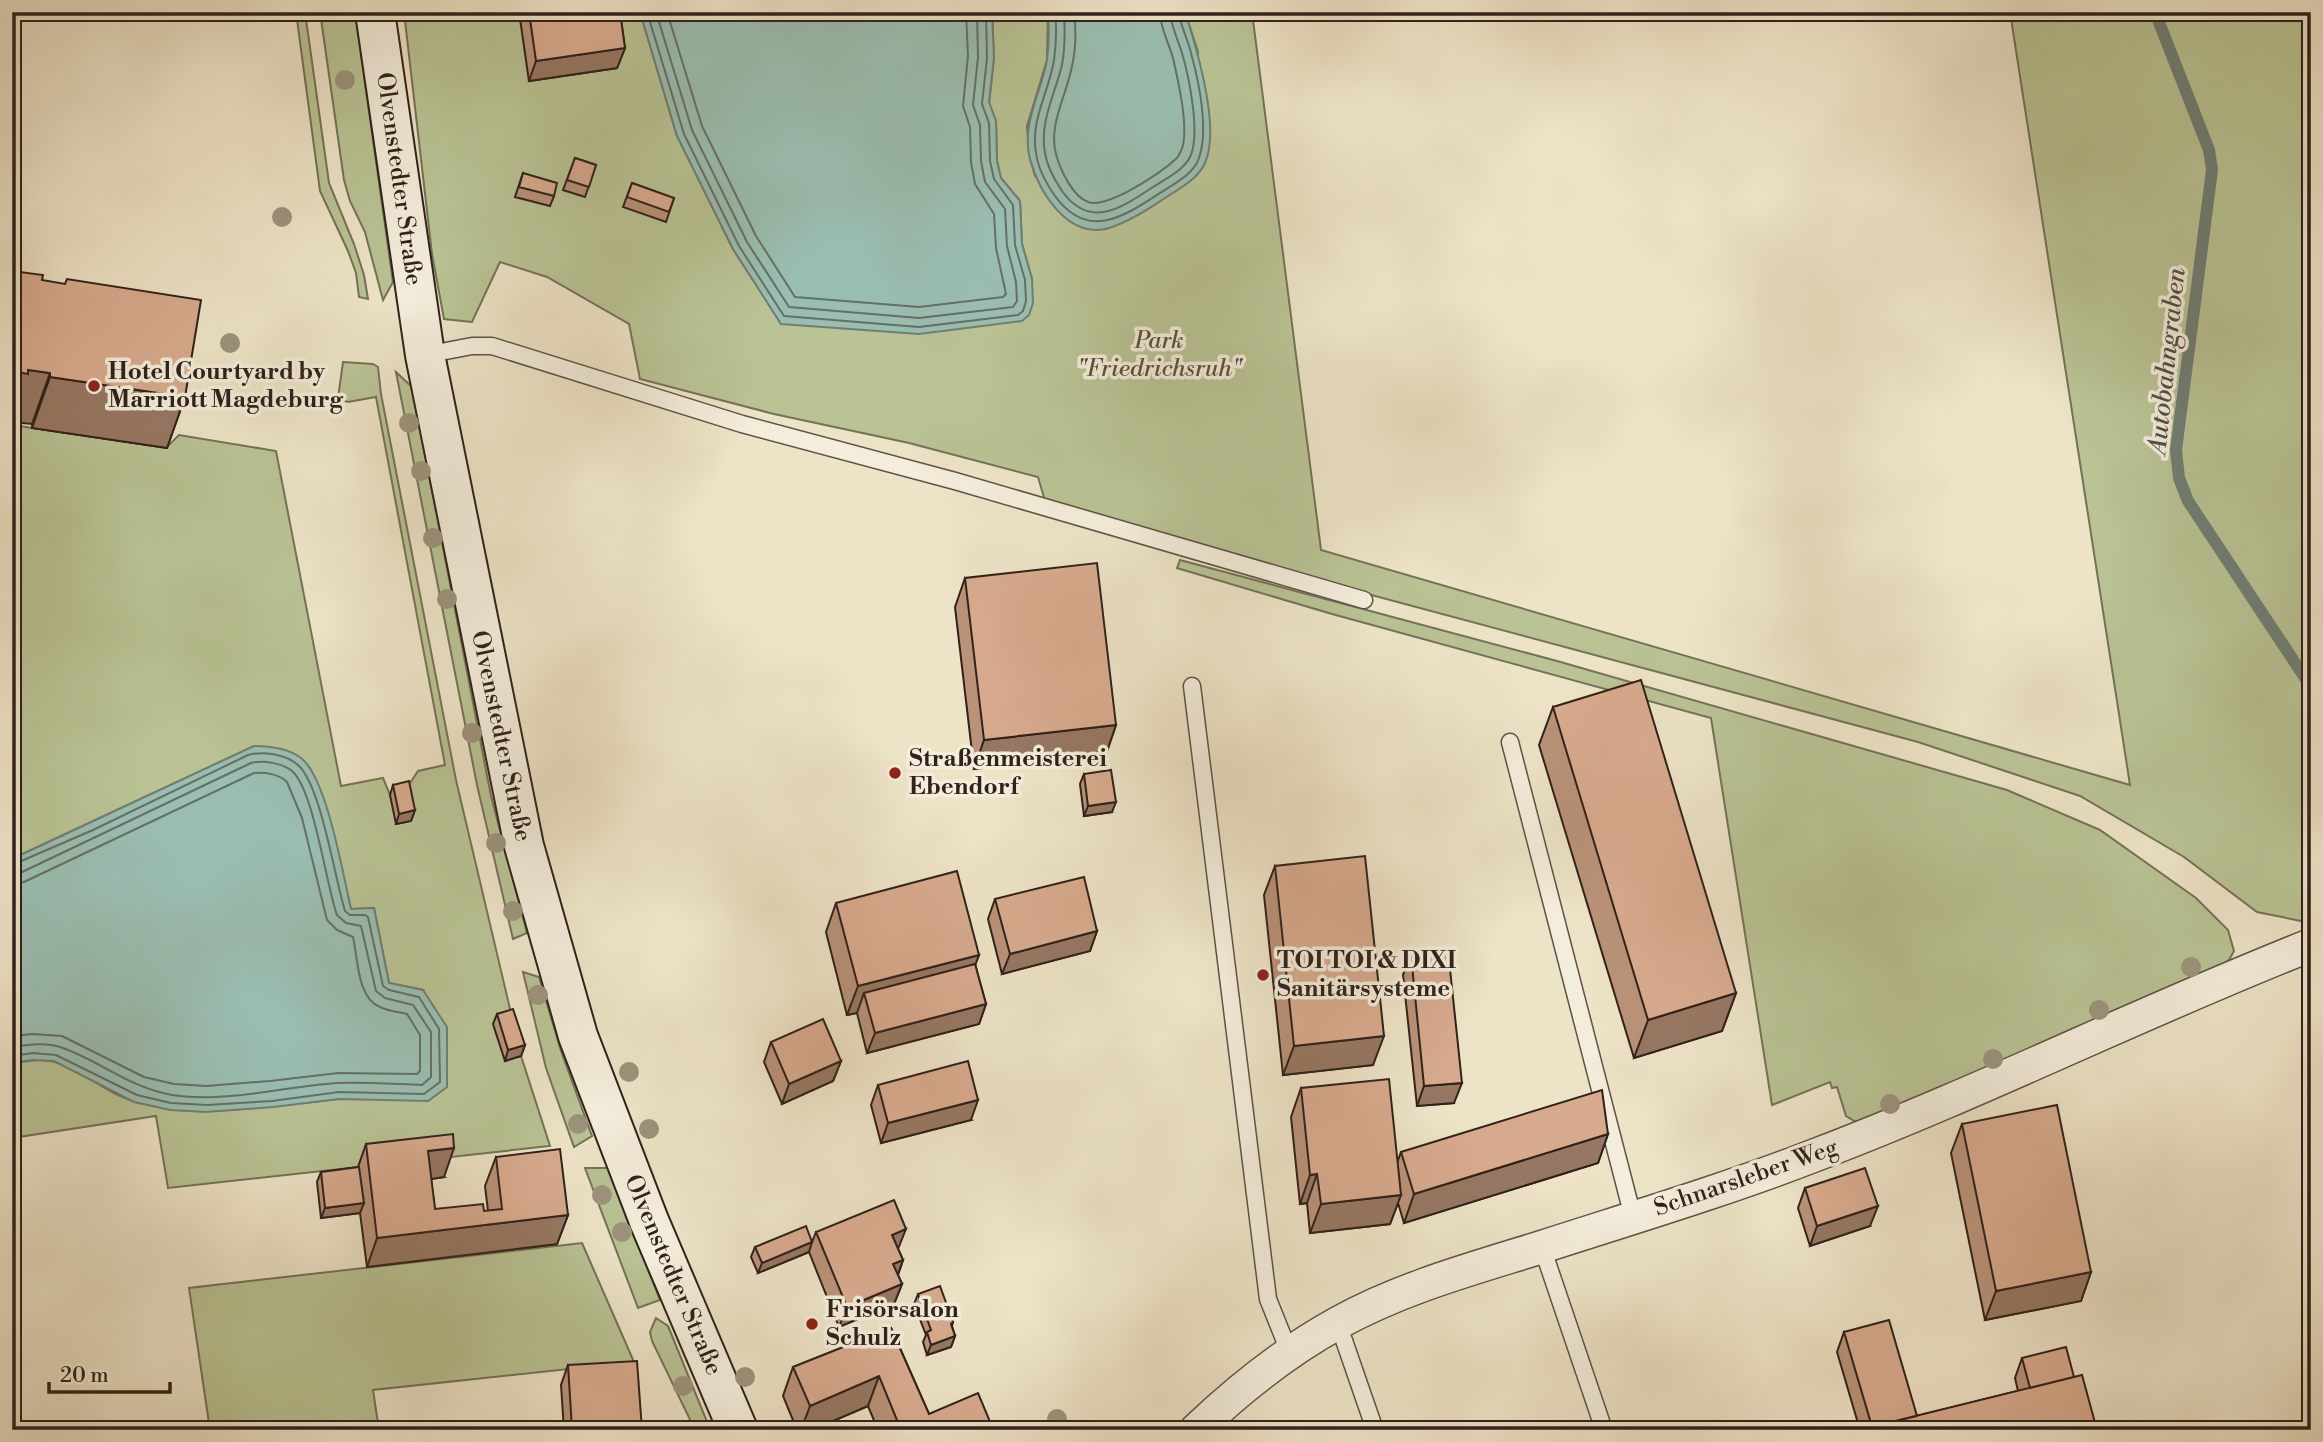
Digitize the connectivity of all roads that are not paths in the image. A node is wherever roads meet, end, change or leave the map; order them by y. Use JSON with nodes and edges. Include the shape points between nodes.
{"nodes":[{"id":1,"x":375,"y":12,"type":"edge"},
{"id":2,"x":425,"y":355,"type":"junction"},
{"id":3,"x":1364,"y":600,"type":"dead end"},
{"id":4,"x":1192,"y":686,"type":"dead end"},
{"id":5,"x":1510,"y":742,"type":"dead end"},
{"id":6,"x":2311,"y":945,"type":"edge"},
{"id":7,"x":1633,"y":1217,"type":"junction"},
{"id":8,"x":1542,"y":1247,"type":"junction"},
{"id":9,"x":1338,"y":1323,"type":"junction"},
{"id":10,"x":1290,"y":1354,"type":"junction"},
{"id":11,"x":738,"y":1430,"type":"edge"},
{"id":12,"x":1196,"y":1430,"type":"edge"},
{"id":13,"x":1375,"y":1430,"type":"edge"},
{"id":14,"x":1604,"y":1430,"type":"edge"}],
"edges":[{"from":1,"to":2,"type":"main road","name":"Olvenstedter Straße"},
{"from":2,"to":3,"type":"lane","via":[[492,346],[742,424]]},
{"from":2,"to":11,"type":"main road","name":"Olvenstedter Straße","via":[[524,846],[559,976],[649,1221]]},
{"from":4,"to":10,"type":"lane","via":[[1268,1299]]},
{"from":5,"to":7,"type":"lane"},
{"from":6,"to":7,"type":"street","name":"Schnarsleber Weg","via":[[1891,1126],[1726,1188]]},
{"from":7,"to":8,"type":"street","name":"Schnarsleber Weg"},
{"from":8,"to":9,"type":"street","name":"Schnarsleber Weg","via":[[1462,1270]]},
{"from":8,"to":14,"type":"lane"},
{"from":9,"to":10,"type":"street","name":"Schnarsleber Weg"},
{"from":9,"to":13,"type":"lane"},
{"from":10,"to":12,"type":"street","name":"Schnarsleber Weg"}]}
